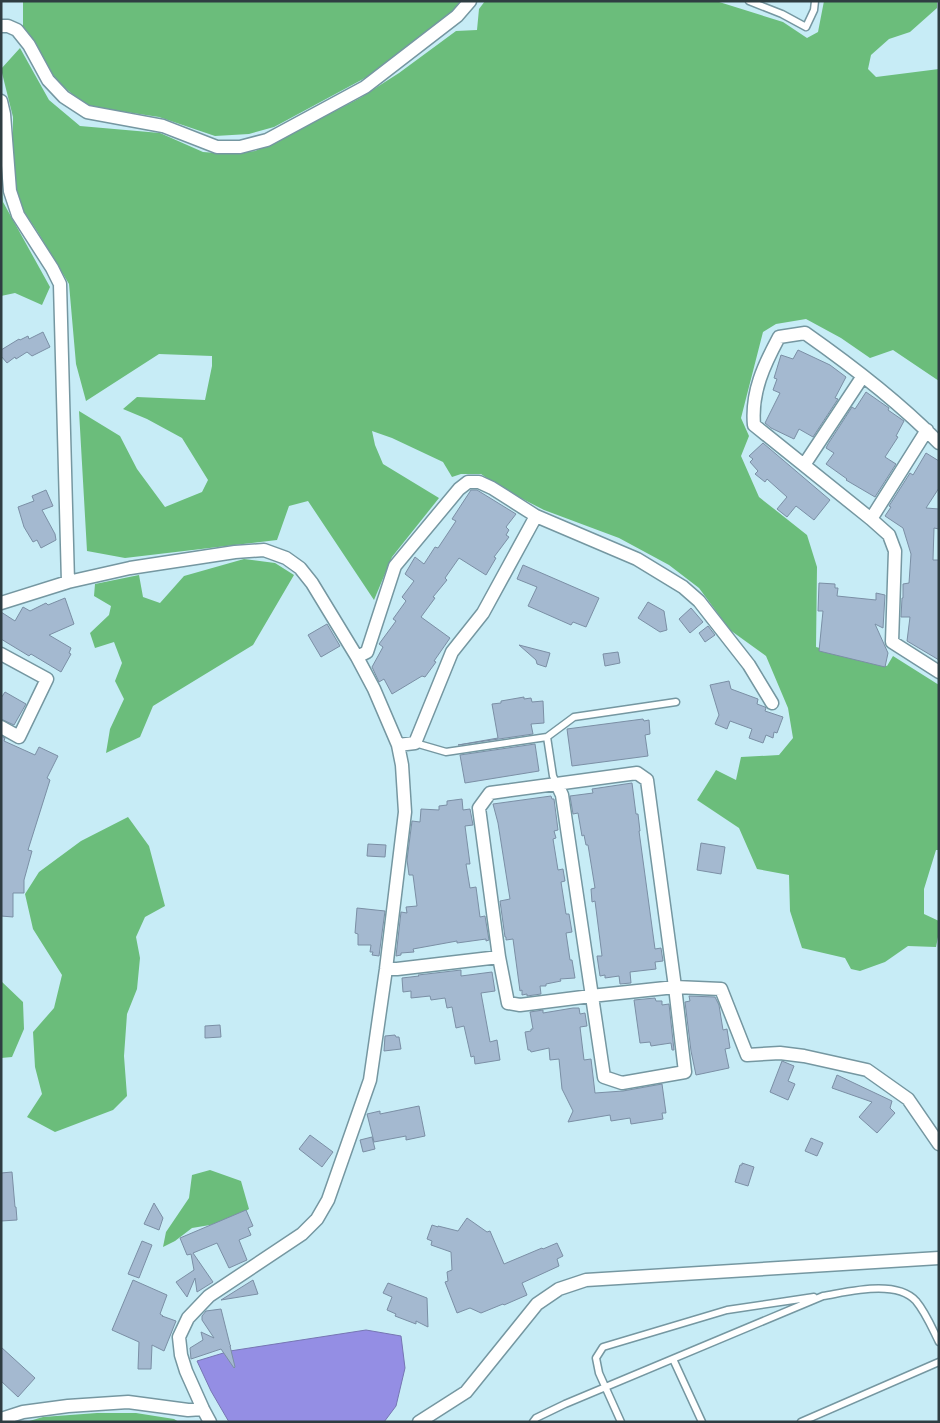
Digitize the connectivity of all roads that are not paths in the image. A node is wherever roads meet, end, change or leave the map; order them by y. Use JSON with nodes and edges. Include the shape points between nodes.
{"nodes":[{"id":1,"x":470,"y":1,"type":"edge"},
{"id":2,"x":750,"y":1,"type":"edge"},
{"id":3,"x":816,"y":1,"type":"edge"},
{"id":4,"x":1,"y":26,"type":"edge"},
{"id":5,"x":1,"y":101,"type":"edge"},
{"id":6,"x":863,"y":376,"type":"junction"},
{"id":7,"x":926,"y":430,"type":"junction"},
{"id":8,"x":939,"y":443,"type":"edge"},
{"id":9,"x":804,"y":465,"type":"junction"},
{"id":10,"x":536,"y":516,"type":"junction"},
{"id":11,"x":871,"y":519,"type":"junction"},
{"id":12,"x":68,"y":582,"type":"junction"},
{"id":13,"x":1,"y":603,"type":"edge"},
{"id":14,"x":1,"y":654,"type":"edge"},
{"id":15,"x":357,"y":657,"type":"junction"},
{"id":16,"x":939,"y":672,"type":"edge"},
{"id":17,"x":676,"y":702,"type":"dead end"},
{"id":18,"x":772,"y":703,"type":"dead end"},
{"id":19,"x":1,"y":727,"type":"edge"},
{"id":20,"x":547,"y":737,"type":"junction"},
{"id":21,"x":415,"y":743,"type":"junction"},
{"id":22,"x":398,"y":745,"type":"junction"},
{"id":23,"x":557,"y":784,"type":"junction"},
{"id":24,"x":498,"y":957,"type":"junction"},
{"id":25,"x":386,"y":969,"type":"junction"},
{"id":26,"x":675,"y":987,"type":"junction"},
{"id":27,"x":591,"y":996,"type":"junction"},
{"id":28,"x":939,"y":1144,"type":"edge"},
{"id":29,"x":939,"y":1258,"type":"edge"},
{"id":30,"x":822,"y":1296,"type":"junction"},
{"id":31,"x":939,"y":1342,"type":"edge"},
{"id":32,"x":673,"y":1359,"type":"junction"},
{"id":33,"x":939,"y":1362,"type":"edge"},
{"id":34,"x":606,"y":1387,"type":"junction"},
{"id":35,"x":202,"y":1409,"type":"junction"},
{"id":36,"x":1,"y":1419,"type":"edge"},
{"id":37,"x":210,"y":1422,"type":"edge"},
{"id":38,"x":419,"y":1422,"type":"edge"},
{"id":39,"x":533,"y":1422,"type":"edge"},
{"id":40,"x":621,"y":1422,"type":"edge"},
{"id":41,"x":702,"y":1422,"type":"edge"},
{"id":42,"x":800,"y":1422,"type":"edge"}],
"edges":[{"from":1,"to":4,"type":"street","via":[[457,16],[366,87],[267,140],[240,147],[217,147],[163,126],[87,112],[64,97],[48,80],[17,30]]},
{"from":2,"to":3,"type":"lane","via":[[806,27]]},
{"from":5,"to":12,"type":"street","via":[[10,191],[18,215],[60,284]]},
{"from":6,"to":7,"type":"street"},
{"from":6,"to":9,"type":"street"},
{"from":6,"to":9,"type":"street","via":[[805,333],[778,337],[761,371],[752,410],[754,425]]},
{"from":7,"to":8,"type":"street"},
{"from":7,"to":11,"type":"street"},
{"from":9,"to":11,"type":"street"},
{"from":10,"to":15,"type":"street","via":[[479,482],[468,482],[459,489],[395,566],[367,652]]},
{"from":10,"to":18,"type":"street","via":[[637,559],[683,587],[743,658]]},
{"from":10,"to":21,"type":"street","via":[[483,613],[452,652]]},
{"from":11,"to":16,"type":"street","via":[[889,535],[895,551],[892,642]]},
{"from":12,"to":13,"type":"street"},
{"from":12,"to":15,"type":"street","via":[[130,568],[264,550],[286,558],[300,568]]},
{"from":14,"to":19,"type":"street","via":[[47,679],[19,737]]},
{"from":15,"to":22,"type":"street"},
{"from":17,"to":20,"type":"lane","via":[[574,717]]},
{"from":20,"to":21,"type":"lane","via":[[446,752]]},
{"from":20,"to":23,"type":"lane"},
{"from":21,"to":22,"type":"street"},
{"from":22,"to":25,"type":"street","via":[[405,812]]},
{"from":23,"to":24,"type":"street","via":[[490,793],[479,808]]},
{"from":23,"to":26,"type":"street","via":[[637,773],[647,780]]},
{"from":23,"to":27,"type":"street","via":[[562,796]]},
{"from":24,"to":25,"type":"street"},
{"from":24,"to":27,"type":"street","via":[[508,1003],[520,1006]]},
{"from":25,"to":35,"type":"street","via":[[370,1080],[328,1200],[317,1219],[302,1234],[209,1296],[188,1318],[179,1337],[180,1355]]},
{"from":26,"to":27,"type":"street"},
{"from":26,"to":27,"type":"street","via":[[685,1072],[622,1083],[604,1077]]},
{"from":26,"to":28,"type":"street","via":[[720,990],[747,1055],[804,1056],[867,1070],[908,1099]]},
{"from":29,"to":38,"type":"street","via":[[586,1280],[559,1289],[537,1304],[466,1392]]},
{"from":30,"to":31,"type":"lane","via":[[881,1288],[901,1292],[914,1299],[924,1312]]},
{"from":30,"to":32,"type":"lane"},
{"from":30,"to":34,"type":"lane","via":[[728,1310],[603,1348],[596,1358]]},
{"from":32,"to":34,"type":"lane"},
{"from":32,"to":41,"type":"lane"},
{"from":33,"to":42,"type":"lane"},
{"from":34,"to":39,"type":"lane"},
{"from":34,"to":40,"type":"lane"},
{"from":35,"to":36,"type":"street","via":[[128,1402],[23,1412]]},
{"from":35,"to":37,"type":"street"}]}
